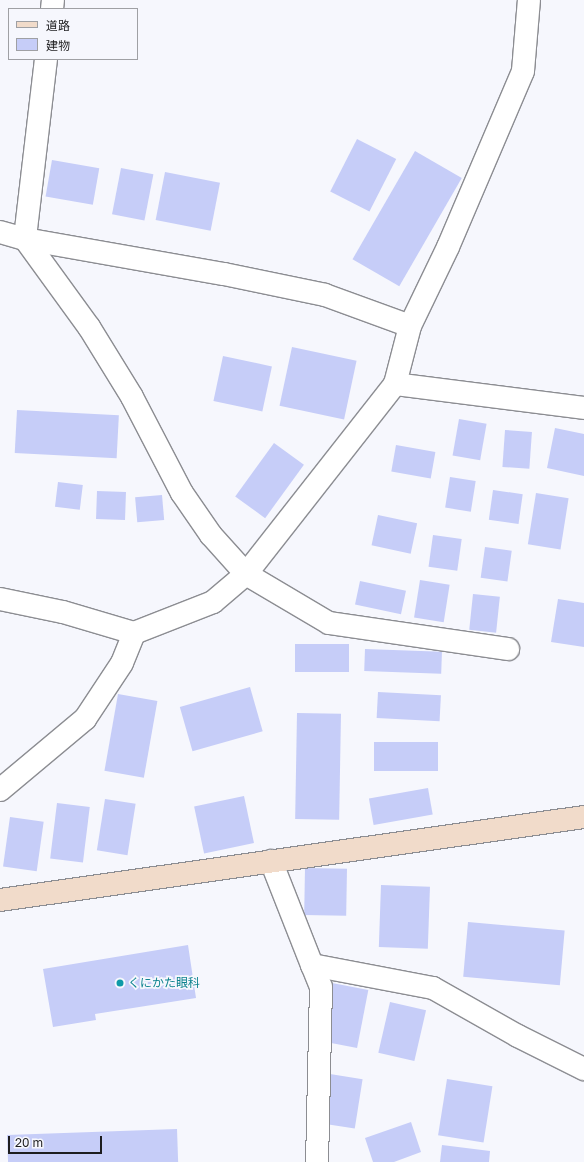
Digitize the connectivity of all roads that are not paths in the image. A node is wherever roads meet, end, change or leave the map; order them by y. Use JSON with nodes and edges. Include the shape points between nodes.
{"nodes":[{"id":1,"x":529,"y":0,"type":"edge"},
{"id":2,"x":46,"y":60,"type":"edge"},
{"id":3,"x":0,"y":232,"type":"edge"},
{"id":4,"x":24,"y":239,"type":"junction"},
{"id":5,"x":410,"y":326,"type":"junction"},
{"id":6,"x":395,"y":384,"type":"junction"},
{"id":7,"x":584,"y":408,"type":"edge"},
{"id":8,"x":246,"y":574,"type":"junction"},
{"id":9,"x":0,"y":599,"type":"edge"},
{"id":10,"x":134,"y":633,"type":"junction"},
{"id":11,"x":508,"y":649,"type":"dead end"},
{"id":12,"x":0,"y":790,"type":"edge"},
{"id":13,"x":584,"y":817,"type":"edge"},
{"id":14,"x":271,"y":862,"type":"junction"},
{"id":15,"x":0,"y":900,"type":"edge"},
{"id":16,"x":312,"y":966,"type":"junction"},
{"id":17,"x":584,"y":1069,"type":"edge"},
{"id":18,"x":318,"y":1162,"type":"edge"}],
"edges":[{"from":1,"to":5,"type":"street","via":[[523,71],[448,247]]},
{"from":2,"to":4,"type":"street"},
{"from":3,"to":4,"type":"street"},
{"from":4,"to":5,"type":"street","via":[[224,274],[325,295]]},
{"from":4,"to":8,"type":"street","via":[[90,327],[132,397],[182,494],[211,535]]},
{"from":5,"to":6,"type":"street"},
{"from":6,"to":7,"type":"street"},
{"from":6,"to":8,"type":"street"},
{"from":8,"to":10,"type":"street","via":[[213,602]]},
{"from":8,"to":11,"type":"street","via":[[329,623]]},
{"from":9,"to":10,"type":"street","via":[[63,612]]},
{"from":10,"to":12,"type":"street","via":[[122,663],[85,719]]},
{"from":13,"to":14,"type":"street"},
{"from":14,"to":15,"type":"street"},
{"from":14,"to":16,"type":"street"},
{"from":16,"to":17,"type":"street","via":[[433,988],[518,1036]]},
{"from":16,"to":18,"type":"street","via":[[321,987]]}]}
